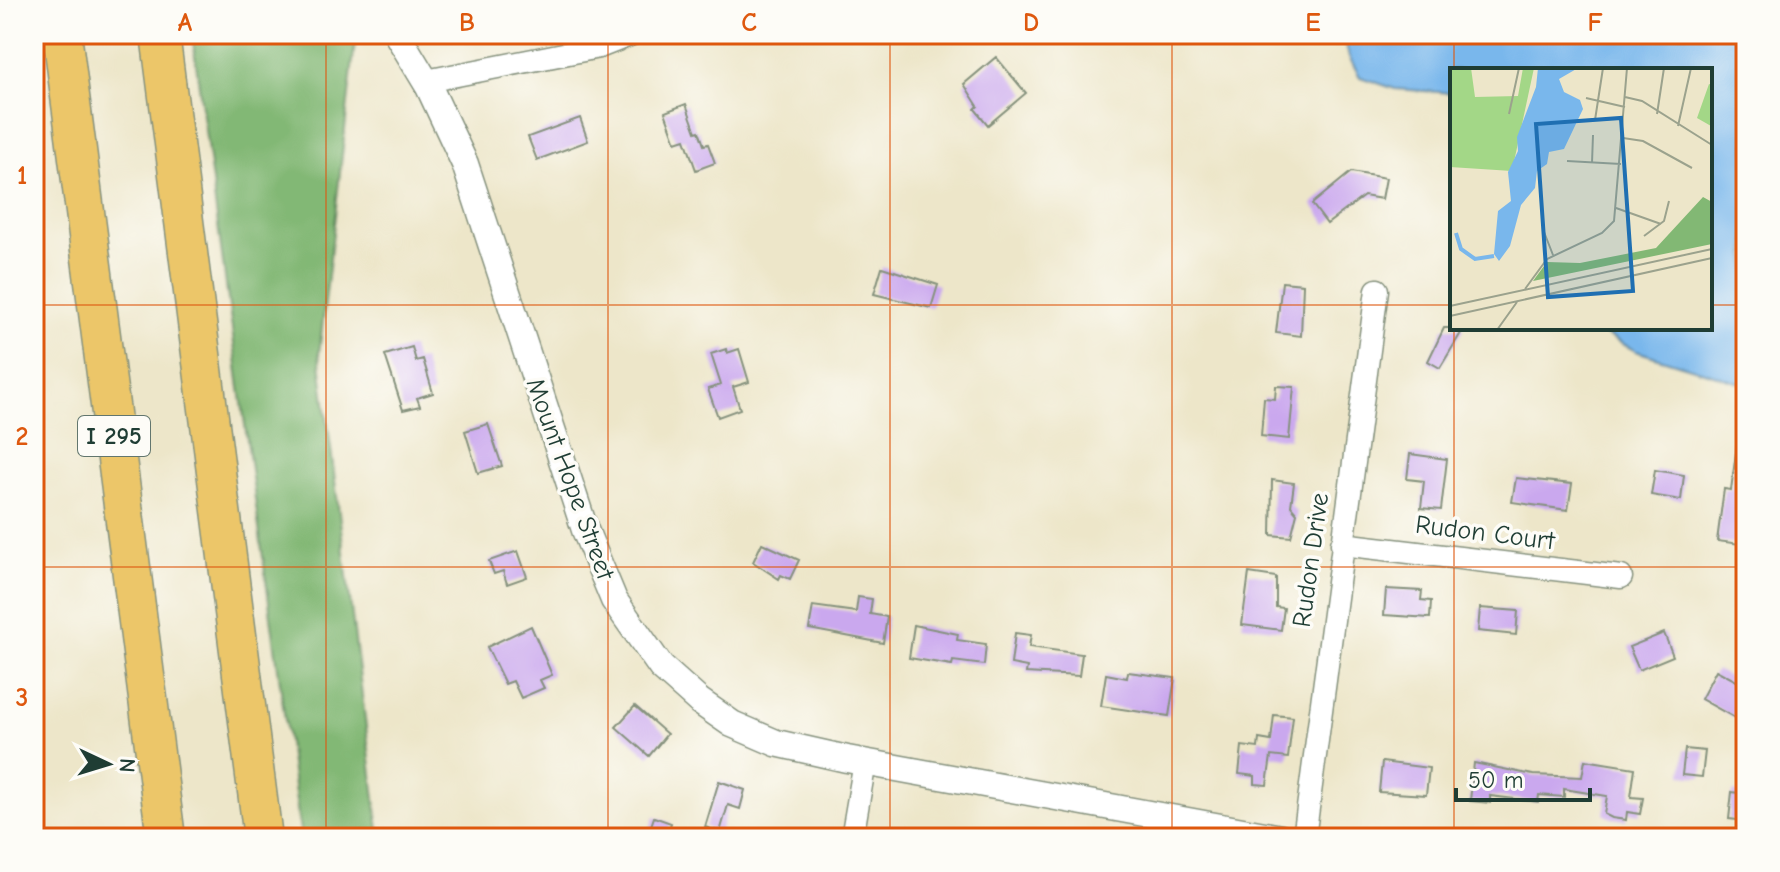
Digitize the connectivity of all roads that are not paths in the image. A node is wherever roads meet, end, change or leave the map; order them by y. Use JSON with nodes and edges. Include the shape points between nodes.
{"nodes":[{"id":1,"x":62,"y":34,"type":"edge"},
{"id":2,"x":160,"y":34,"type":"edge"},
{"id":3,"x":397,"y":34,"type":"edge"},
{"id":4,"x":632,"y":34,"type":"edge"},
{"id":5,"x":426,"y":81,"type":"junction"},
{"id":6,"x":1377,"y":290,"type":"dead end"},
{"id":7,"x":1342,"y":544,"type":"junction"},
{"id":8,"x":1621,"y":577,"type":"dead end"},
{"id":9,"x":865,"y":762,"type":"junction"},
{"id":10,"x":166,"y":838,"type":"edge"},
{"id":11,"x":263,"y":838,"type":"edge"},
{"id":12,"x":852,"y":838,"type":"edge"},
{"id":13,"x":1281,"y":838,"type":"edge"},
{"id":14,"x":1304,"y":838,"type":"edge"}],
"edges":[{"from":1,"to":10,"type":"highway","number":"I 295"},
{"from":2,"to":11,"type":"highway"},
{"from":3,"to":5,"type":"street","name":"Mount Hope Street"},
{"from":4,"to":5,"type":"street","via":[[599,47]]},
{"from":5,"to":9,"type":"street","name":"Mount Hope Street","via":[[465,164],[580,515],[614,600],[661,667],[732,724],[776,743]]},
{"from":6,"to":7,"type":"street","name":"Rudon Drive"},
{"from":7,"to":8,"type":"street","name":"Rudon Court"},
{"from":7,"to":14,"type":"street","name":"Rudon Drive"},
{"from":9,"to":12,"type":"street"},
{"from":9,"to":13,"type":"street","name":"Mount Hope Street"}]}
